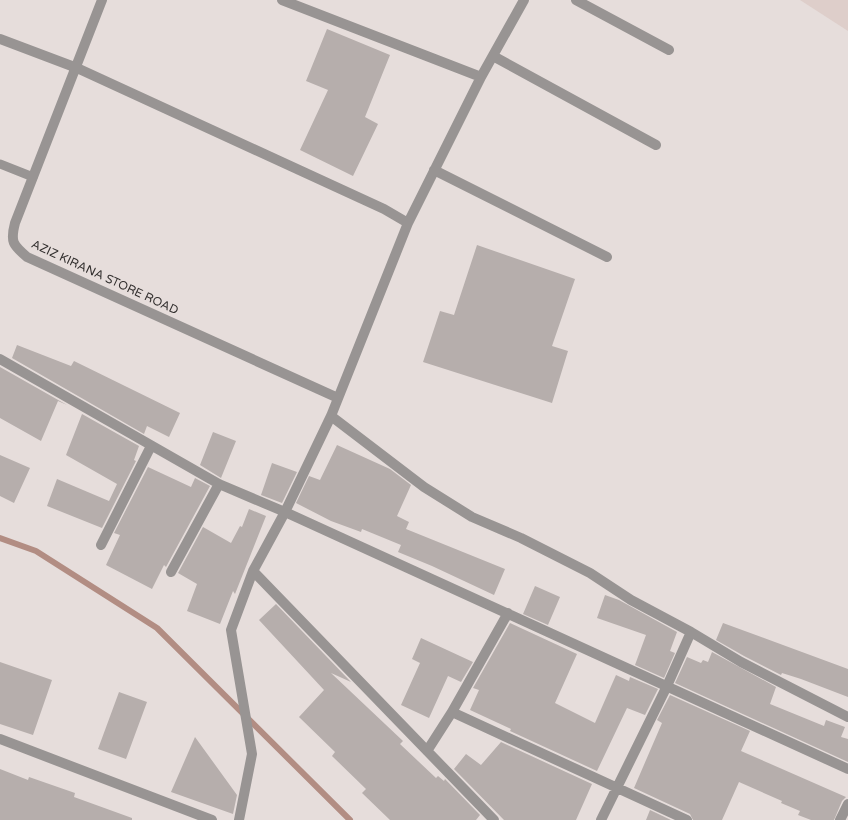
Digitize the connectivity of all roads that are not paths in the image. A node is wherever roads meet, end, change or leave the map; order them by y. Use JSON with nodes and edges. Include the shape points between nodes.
{"nodes":[{"id":1,"x":102,"y":0,"type":"edge"},
{"id":2,"x":282,"y":0,"type":"edge"},
{"id":3,"x":524,"y":0,"type":"edge"},
{"id":4,"x":576,"y":0,"type":"edge"},
{"id":5,"x":0,"y":39,"type":"edge"},
{"id":6,"x":669,"y":50,"type":"dead end"},
{"id":7,"x":493,"y":56,"type":"junction"},
{"id":8,"x":77,"y":68,"type":"junction"},
{"id":9,"x":481,"y":77,"type":"junction"},
{"id":10,"x":656,"y":145,"type":"dead end"},
{"id":11,"x":0,"y":164,"type":"edge"},
{"id":12,"x":434,"y":170,"type":"junction"},
{"id":13,"x":33,"y":178,"type":"junction"},
{"id":14,"x":408,"y":223,"type":"junction"},
{"id":15,"x":608,"y":257,"type":"dead end"},
{"id":16,"x":0,"y":359,"type":"edge"},
{"id":17,"x":338,"y":398,"type":"junction"},
{"id":18,"x":331,"y":416,"type":"junction"},
{"id":19,"x":151,"y":446,"type":"junction"},
{"id":20,"x":219,"y":484,"type":"junction"},
{"id":21,"x":285,"y":512,"type":"junction"},
{"id":22,"x":101,"y":545,"type":"dead end"},
{"id":23,"x":253,"y":571,"type":"junction"},
{"id":24,"x":171,"y":572,"type":"dead end"},
{"id":25,"x":508,"y":613,"type":"junction"},
{"id":26,"x":691,"y":632,"type":"junction"},
{"id":27,"x":667,"y":686,"type":"junction"},
{"id":28,"x":452,"y":712,"type":"junction"},
{"id":29,"x":848,"y":717,"type":"edge"},
{"id":30,"x":0,"y":739,"type":"edge"},
{"id":31,"x":427,"y":751,"type":"junction"},
{"id":32,"x":848,"y":769,"type":"edge"},
{"id":33,"x":618,"y":789,"type":"junction"},
{"id":34,"x":848,"y":804,"type":"edge"},
{"id":35,"x":212,"y":820,"type":"edge"},
{"id":36,"x":239,"y":820,"type":"edge"},
{"id":37,"x":494,"y":820,"type":"edge"},
{"id":38,"x":601,"y":820,"type":"edge"},
{"id":39,"x":687,"y":820,"type":"edge"},
{"id":40,"x":840,"y":820,"type":"edge"}],
"edges":[{"from":1,"to":8,"type":"street","name":"AZIZ KIRANA STORE ROAD"},
{"from":2,"to":9,"type":"street"},
{"from":3,"to":7,"type":"street"},
{"from":4,"to":6,"type":"street"},
{"from":5,"to":8,"type":"street"},
{"from":7,"to":9,"type":"street"},
{"from":7,"to":10,"type":"street"},
{"from":8,"to":13,"type":"street","name":"AZIZ KIRANA STORE ROAD"},
{"from":8,"to":14,"type":"street","via":[[384,209]]},
{"from":9,"to":12,"type":"street"},
{"from":11,"to":13,"type":"lane"},
{"from":12,"to":14,"type":"street"},
{"from":12,"to":15,"type":"street"},
{"from":13,"to":17,"type":"street","name":"AZIZ KIRANA STORE ROAD","via":[[11,237],[16,247],[27,257]]},
{"from":14,"to":17,"type":"street"},
{"from":16,"to":19,"type":"street"},
{"from":17,"to":18,"type":"street"},
{"from":18,"to":21,"type":"street"},
{"from":18,"to":26,"type":"street","via":[[424,487],[472,517],[521,538],[590,573],[631,600]]},
{"from":19,"to":20,"type":"street"},
{"from":19,"to":22,"type":"street"},
{"from":20,"to":21,"type":"street"},
{"from":20,"to":24,"type":"street"},
{"from":21,"to":23,"type":"street"},
{"from":21,"to":25,"type":"street"},
{"from":23,"to":31,"type":"street"},
{"from":23,"to":36,"type":"street","via":[[231,630],[252,754]]},
{"from":25,"to":27,"type":"street"},
{"from":25,"to":28,"type":"street"},
{"from":26,"to":27,"type":"street"},
{"from":26,"to":29,"type":"street","via":[[741,662]]},
{"from":27,"to":32,"type":"street"},
{"from":27,"to":33,"type":"street"},
{"from":28,"to":31,"type":"street"},
{"from":28,"to":33,"type":"street"},
{"from":30,"to":35,"type":"street"},
{"from":31,"to":37,"type":"street"},
{"from":33,"to":38,"type":"street"},
{"from":33,"to":39,"type":"street"},
{"from":34,"to":40,"type":"street"}]}
